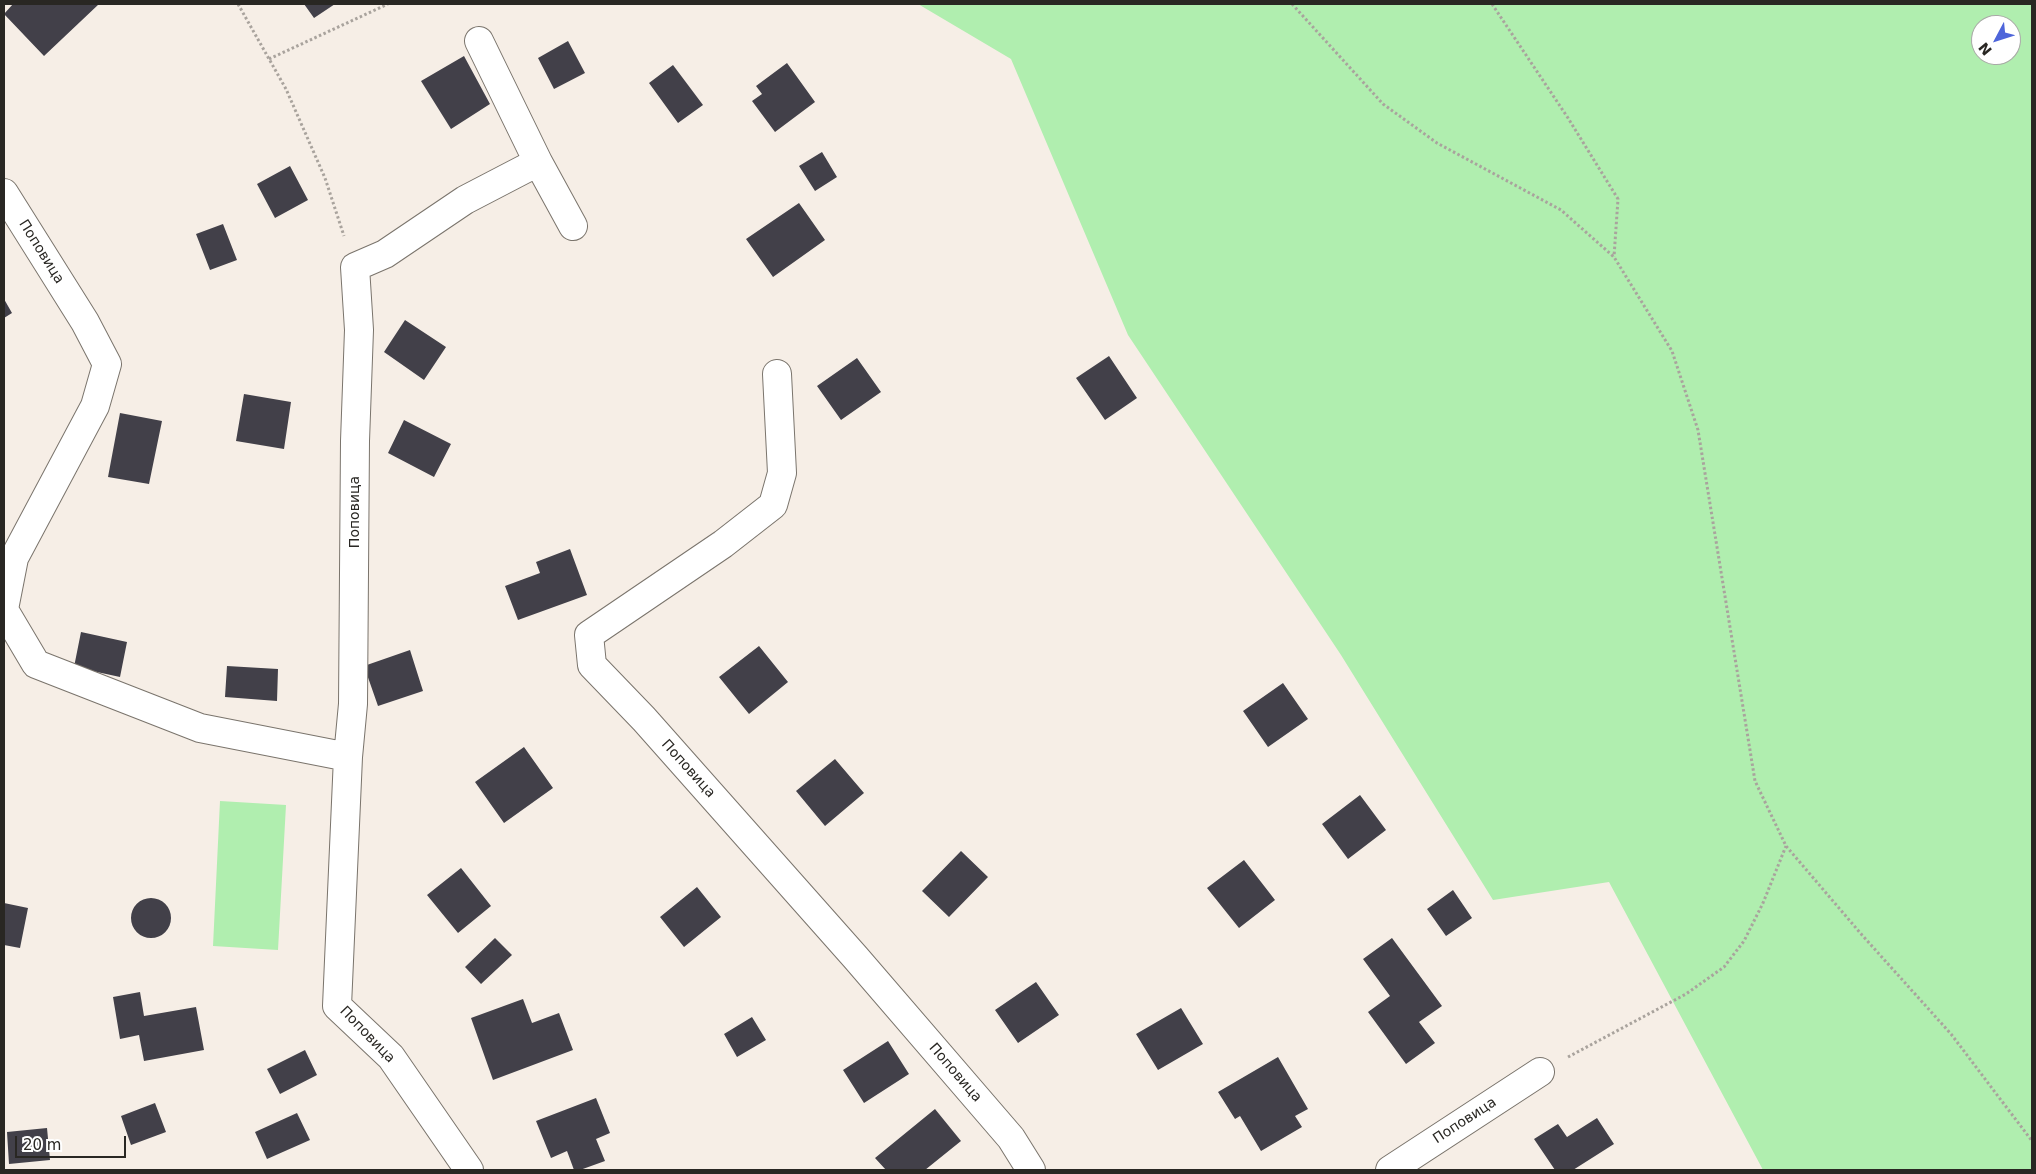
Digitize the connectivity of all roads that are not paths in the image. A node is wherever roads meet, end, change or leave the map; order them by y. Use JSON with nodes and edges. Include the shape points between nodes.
{"nodes":[{"id":1,"x":479,"y":41,"type":"dead end"},
{"id":2,"x":538,"y":162,"type":"junction"},
{"id":3,"x":4,"y":193,"type":"edge"},
{"id":4,"x":573,"y":226,"type":"dead end"},
{"id":5,"x":777,"y":374,"type":"dead end"},
{"id":6,"x":4,"y":610,"type":"edge"},
{"id":7,"x":348,"y":757,"type":"junction"},
{"id":8,"x":1540,"y":1072,"type":"road end"},
{"id":9,"x":469,"y":1170,"type":"edge"},
{"id":10,"x":1031,"y":1170,"type":"edge"},
{"id":11,"x":1390,"y":1170,"type":"edge"}],
"edges":[{"from":1,"to":2,"type":"street"},
{"from":2,"to":4,"type":"street"},
{"from":2,"to":7,"type":"street","name":"Поповица","via":[[464,200],[385,254],[355,267],[359,330],[353,704]]},
{"from":3,"to":6,"type":"street","name":"Поповица","via":[[85,322],[107,364],[95,406],[14,558]]},
{"from":5,"to":10,"type":"street","name":"Поповица","via":[[782,473],[773,505],[723,544],[589,635],[592,665],[856,958],[1010,1138]]},
{"from":6,"to":7,"type":"street","name":"Поповица","via":[[36,664],[200,728]]},
{"from":7,"to":9,"type":"street","name":"Поповица","via":[[337,1006],[390,1057]]},
{"from":8,"to":11,"type":"street","name":"Поповица"}]}
